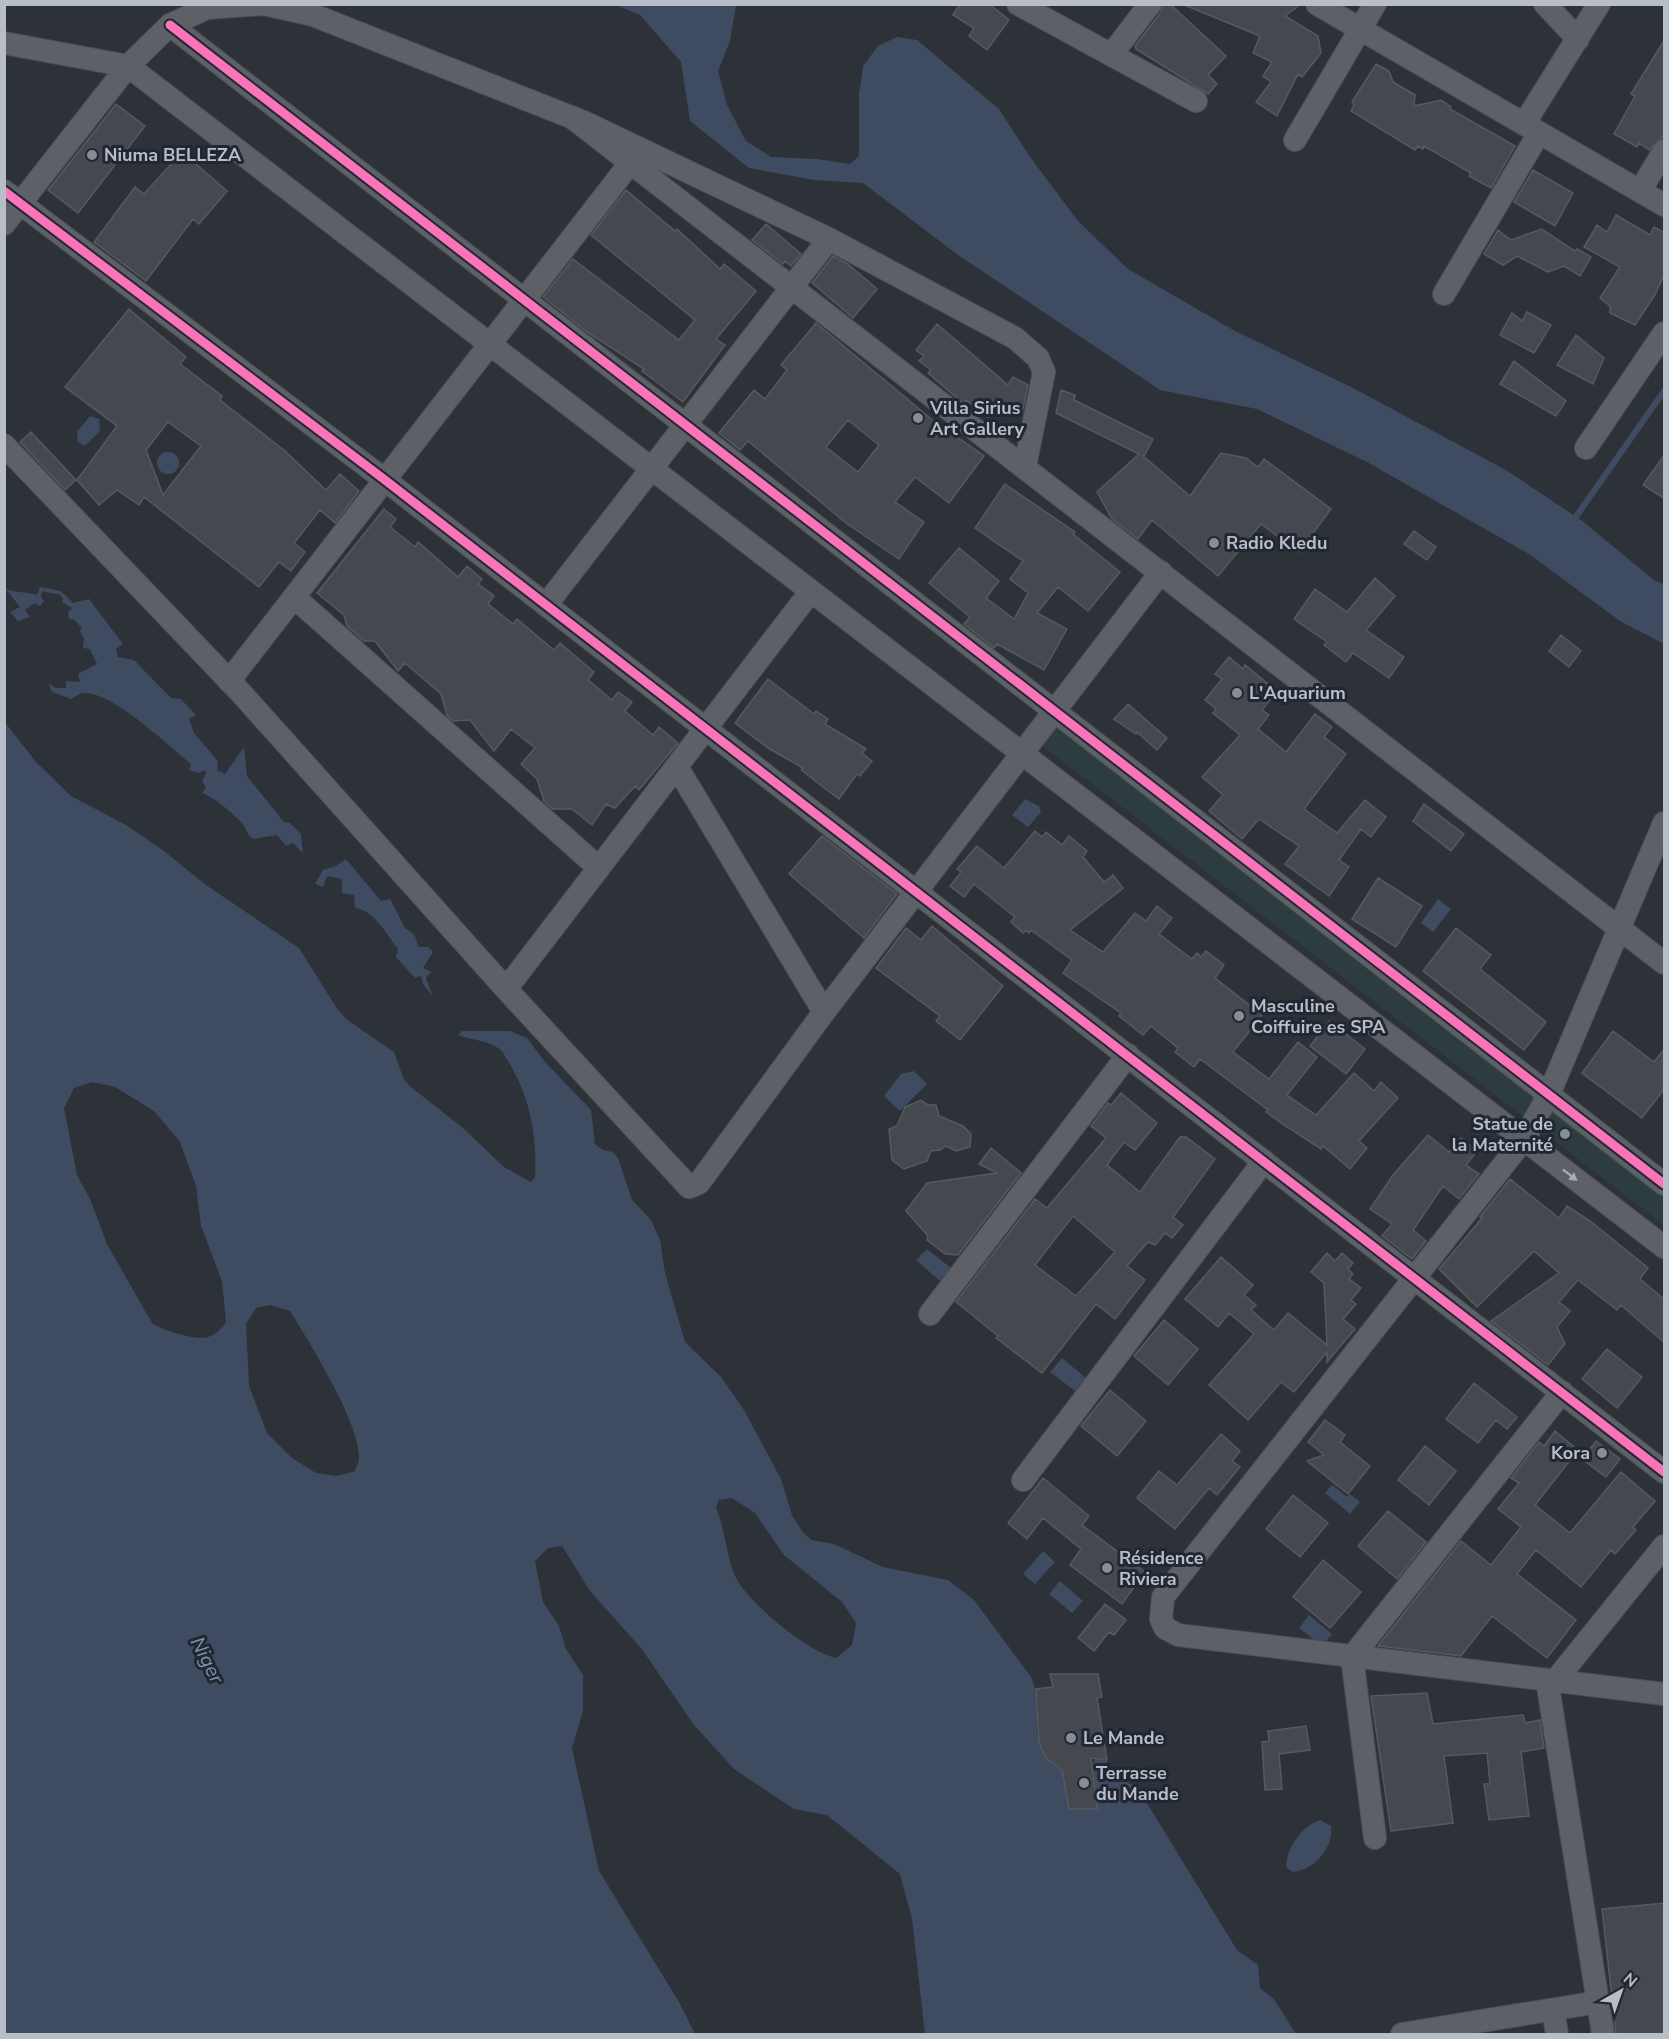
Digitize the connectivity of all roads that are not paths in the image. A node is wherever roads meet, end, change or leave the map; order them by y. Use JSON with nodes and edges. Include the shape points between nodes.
{"nodes":[{"id":1,"x":264,"y":4,"type":"edge"},
{"id":2,"x":1018,"y":4,"type":"edge"},
{"id":3,"x":1150,"y":4,"type":"edge"},
{"id":4,"x":1317,"y":4,"type":"edge"},
{"id":5,"x":1375,"y":4,"type":"edge"},
{"id":6,"x":1545,"y":4,"type":"edge"},
{"id":7,"x":1599,"y":4,"type":"edge"},
{"id":8,"x":170,"y":25,"type":"junction"},
{"id":9,"x":1360,"y":30,"type":"junction"},
{"id":10,"x":1578,"y":39,"type":"junction"},
{"id":11,"x":4,"y":43,"type":"edge"},
{"id":12,"x":1111,"y":55,"type":"junction"},
{"id":13,"x":128,"y":66,"type":"junction"},
{"id":14,"x":1196,"y":101,"type":"dead end"},
{"id":15,"x":574,"y":119,"type":"junction"},
{"id":16,"x":1532,"y":129,"type":"junction"},
{"id":17,"x":1295,"y":140,"type":"dead end"},
{"id":18,"x":1665,"y":151,"type":"edge"},
{"id":19,"x":631,"y":162,"type":"junction"},
{"id":20,"x":1640,"y":191,"type":"junction"},
{"id":21,"x":13,"y":198,"type":"edge"},
{"id":22,"x":1665,"y":205,"type":"edge"},
{"id":23,"x":4,"y":224,"type":"edge"},
{"id":24,"x":829,"y":239,"type":"junction"},
{"id":25,"x":793,"y":286,"type":"junction"},
{"id":26,"x":1444,"y":294,"type":"dead end"},
{"id":27,"x":525,"y":299,"type":"junction"},
{"id":28,"x":1665,"y":333,"type":"edge"},
{"id":29,"x":490,"y":344,"type":"junction"},
{"id":30,"x":686,"y":424,"type":"junction"},
{"id":31,"x":4,"y":445,"type":"edge"},
{"id":32,"x":1586,"y":448,"type":"dead end"},
{"id":33,"x":1025,"y":466,"type":"junction"},
{"id":34,"x":652,"y":468,"type":"junction"},
{"id":35,"x":385,"y":480,"type":"junction"},
{"id":36,"x":1161,"y":572,"type":"junction"},
{"id":37,"x":811,"y":591,"type":"junction"},
{"id":38,"x":294,"y":597,"type":"junction"},
{"id":39,"x":546,"y":605,"type":"junction"},
{"id":40,"x":229,"y":681,"type":"junction"},
{"id":41,"x":1054,"y":711,"type":"junction"},
{"id":42,"x":705,"y":729,"type":"junction"},
{"id":43,"x":1022,"y":753,"type":"junction"},
{"id":44,"x":677,"y":766,"type":"junction"},
{"id":45,"x":1665,"y":823,"type":"edge"},
{"id":46,"x":599,"y":868,"type":"junction"},
{"id":47,"x":917,"y":890,"type":"junction"},
{"id":48,"x":1620,"y":928,"type":"junction"},
{"id":49,"x":1664,"y":961,"type":"edge"},
{"id":50,"x":506,"y":989,"type":"junction"},
{"id":51,"x":824,"y":1012,"type":"junction"},
{"id":52,"x":1128,"y":1055,"type":"junction"},
{"id":53,"x":1549,"y":1094,"type":"junction"},
{"id":54,"x":1524,"y":1139,"type":"junction"},
{"id":55,"x":1264,"y":1161,"type":"junction"},
{"id":56,"x":1665,"y":1184,"type":"edge"},
{"id":57,"x":1665,"y":1247,"type":"edge"},
{"id":58,"x":1415,"y":1278,"type":"junction"},
{"id":59,"x":930,"y":1314,"type":"dead end"},
{"id":60,"x":1562,"y":1392,"type":"junction"},
{"id":61,"x":1665,"y":1472,"type":"edge"},
{"id":62,"x":1023,"y":1480,"type":"dead end"},
{"id":63,"x":1665,"y":1546,"type":"edge"},
{"id":64,"x":1352,"y":1657,"type":"junction"},
{"id":65,"x":1551,"y":1680,"type":"junction"},
{"id":66,"x":1665,"y":1694,"type":"edge"},
{"id":67,"x":1375,"y":1838,"type":"dead end"},
{"id":68,"x":1598,"y":2002,"type":"junction"},
{"id":69,"x":1554,"y":2027,"type":"edge"},
{"id":70,"x":1402,"y":2034,"type":"edge"},
{"id":71,"x":1603,"y":2034,"type":"edge"}],
"edges":[{"from":1,"to":8,"type":"street","via":[[207,8]]},
{"from":1,"to":15,"type":"street","via":[[313,15]]},
{"from":2,"to":12,"type":"street"},
{"from":3,"to":12,"type":"street"},
{"from":4,"to":9,"type":"street"},
{"from":5,"to":9,"type":"street"},
{"from":6,"to":10,"type":"street"},
{"from":7,"to":10,"type":"street"},
{"from":8,"to":13,"type":"street"},
{"from":8,"to":27,"type":"street"},
{"from":9,"to":16,"type":"street"},
{"from":9,"to":17,"type":"street"},
{"from":10,"to":16,"type":"street"},
{"from":11,"to":13,"type":"street"},
{"from":12,"to":14,"type":"street"},
{"from":13,"to":21,"type":"street"},
{"from":13,"to":29,"type":"street"},
{"from":15,"to":19,"type":"street"},
{"from":15,"to":24,"type":"street"},
{"from":16,"to":20,"type":"street"},
{"from":16,"to":26,"type":"street"},
{"from":18,"to":20,"type":"street"},
{"from":19,"to":25,"type":"street"},
{"from":19,"to":27,"type":"street"},
{"from":20,"to":22,"type":"street"},
{"from":21,"to":23,"type":"street"},
{"from":21,"to":35,"type":"street"},
{"from":24,"to":25,"type":"street"},
{"from":24,"to":33,"type":"street","via":[[1015,338],[1038,358],[1044,372]]},
{"from":25,"to":30,"type":"street"},
{"from":25,"to":33,"type":"street"},
{"from":27,"to":29,"type":"street"},
{"from":27,"to":30,"type":"street"},
{"from":28,"to":32,"type":"street"},
{"from":29,"to":34,"type":"street"},
{"from":29,"to":35,"type":"street"},
{"from":30,"to":34,"type":"street"},
{"from":30,"to":41,"type":"street"},
{"from":31,"to":40,"type":"street"},
{"from":33,"to":36,"type":"street"},
{"from":34,"to":37,"type":"street"},
{"from":34,"to":39,"type":"street"},
{"from":35,"to":38,"type":"street"},
{"from":35,"to":39,"type":"street"},
{"from":36,"to":41,"type":"street"},
{"from":36,"to":48,"type":"street"},
{"from":37,"to":42,"type":"street"},
{"from":37,"to":43,"type":"street"},
{"from":38,"to":40,"type":"street"},
{"from":38,"to":46,"type":"street"},
{"from":39,"to":42,"type":"street"},
{"from":40,"to":50,"type":"street"},
{"from":41,"to":43,"type":"street"},
{"from":41,"to":53,"type":"street"},
{"from":42,"to":44,"type":"street"},
{"from":42,"to":47,"type":"street"},
{"from":43,"to":47,"type":"street"},
{"from":43,"to":54,"type":"street"},
{"from":44,"to":46,"type":"street"},
{"from":44,"to":51,"type":"street"},
{"from":45,"to":48,"type":"street"},
{"from":46,"to":50,"type":"street"},
{"from":47,"to":51,"type":"street"},
{"from":47,"to":52,"type":"street"},
{"from":48,"to":49,"type":"street"},
{"from":48,"to":53,"type":"street"},
{"from":50,"to":51,"type":"street","via":[[689,1187],[699,1183]]},
{"from":52,"to":55,"type":"street"},
{"from":52,"to":59,"type":"street"},
{"from":53,"to":54,"type":"street"},
{"from":53,"to":56,"type":"street"},
{"from":54,"to":57,"type":"street","one_way":true},
{"from":54,"to":58,"type":"street"},
{"from":55,"to":58,"type":"street"},
{"from":55,"to":62,"type":"street"},
{"from":58,"to":60,"type":"street"},
{"from":58,"to":64,"type":"street","via":[[1163,1597],[1160,1609],[1165,1628],[1178,1635]]},
{"from":60,"to":61,"type":"street"},
{"from":60,"to":64,"type":"street"},
{"from":63,"to":65,"type":"street"},
{"from":64,"to":65,"type":"street"},
{"from":64,"to":67,"type":"street"},
{"from":65,"to":66,"type":"street"},
{"from":65,"to":68,"type":"street"},
{"from":68,"to":69,"type":"street"},
{"from":68,"to":71,"type":"street"},
{"from":69,"to":70,"type":"street"}]}
